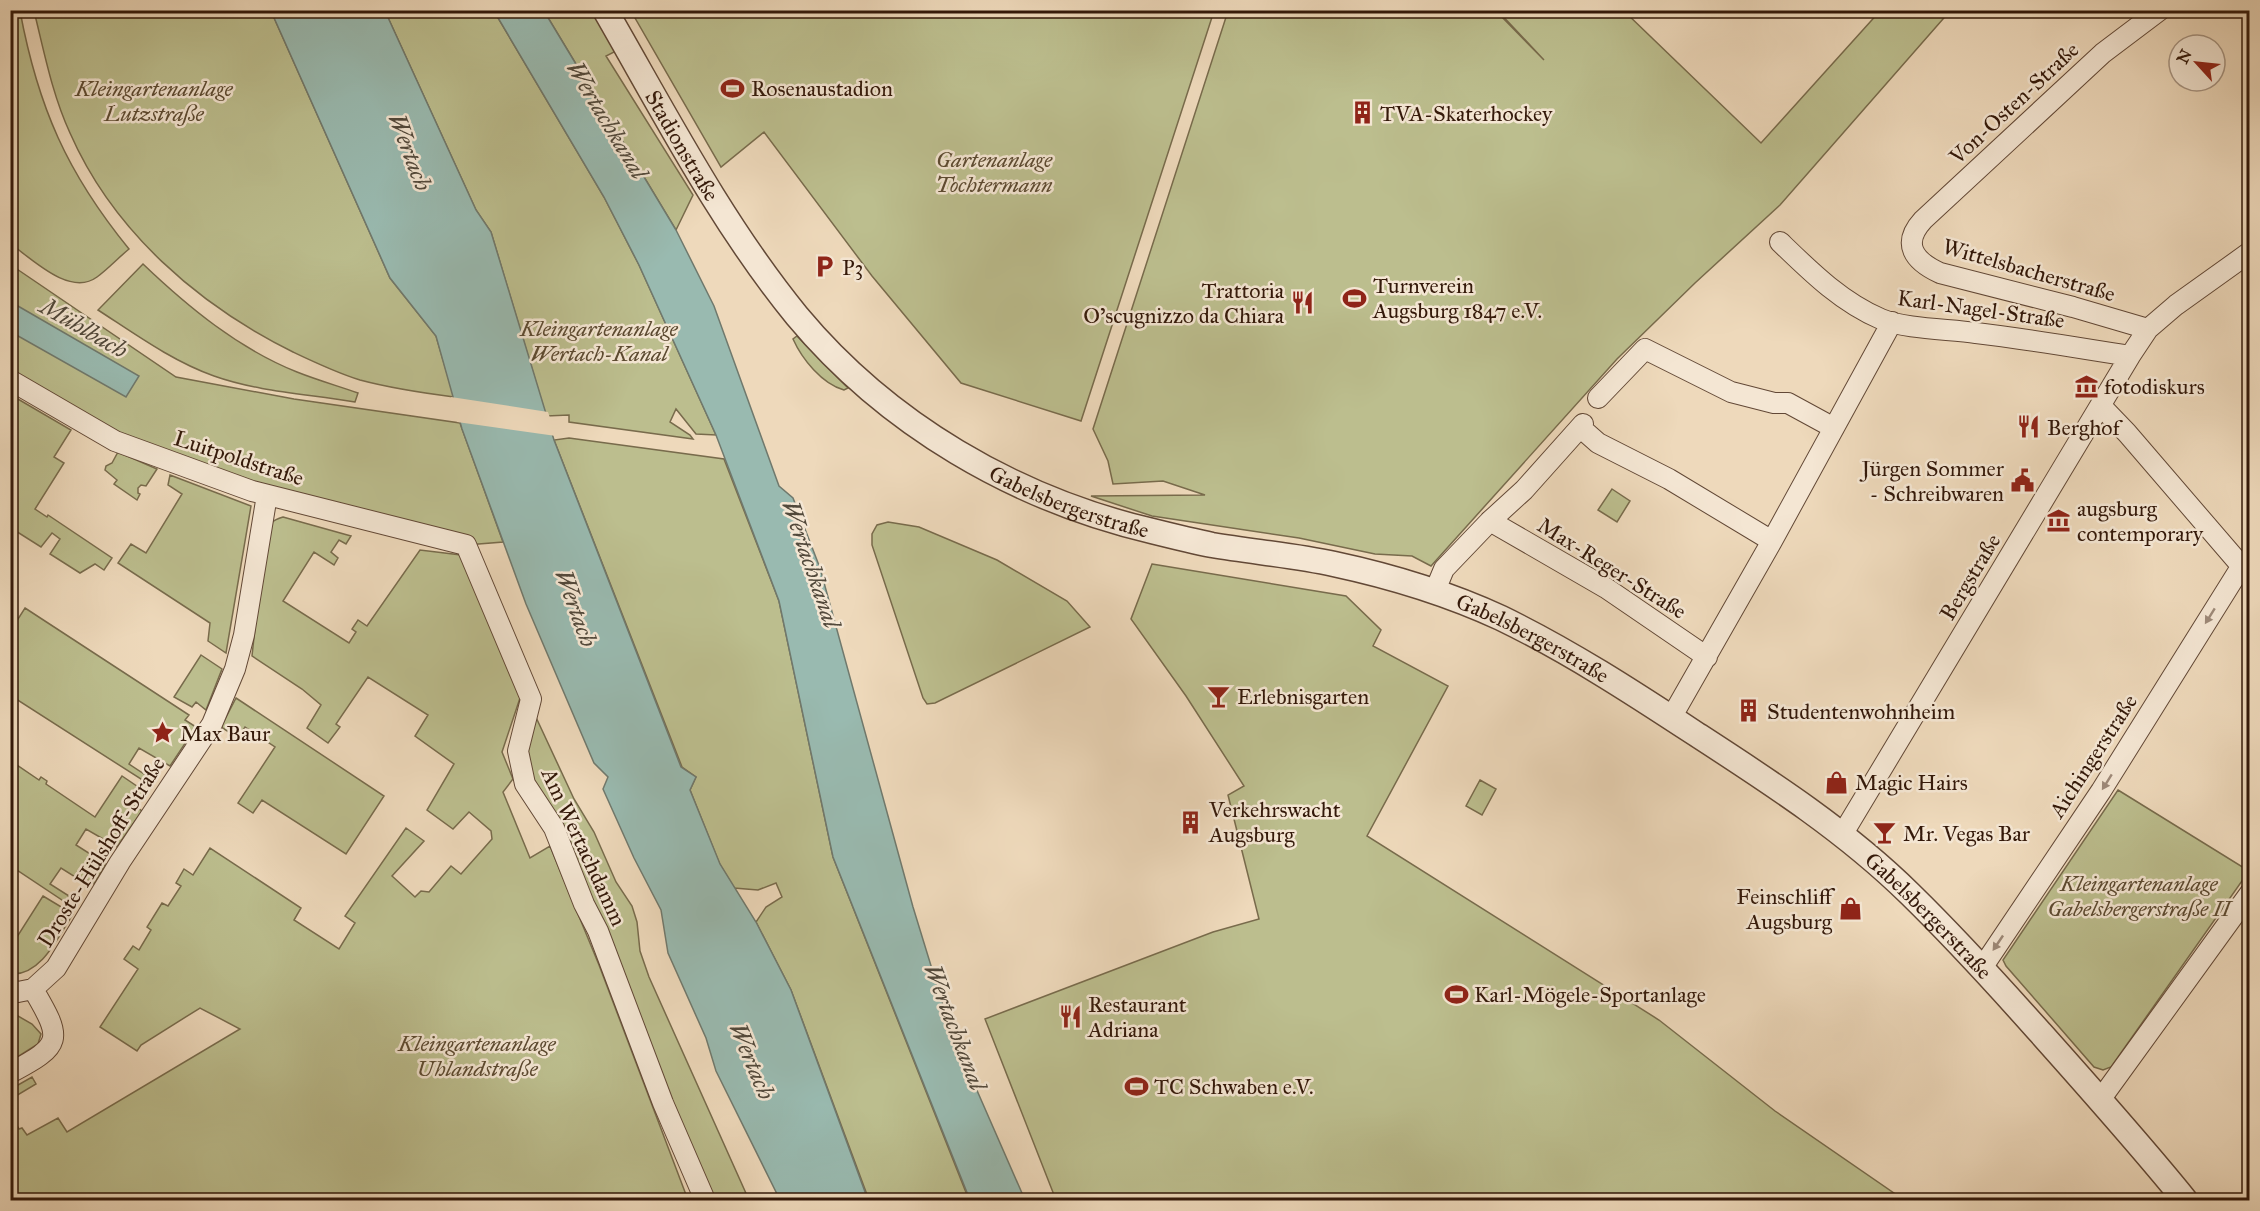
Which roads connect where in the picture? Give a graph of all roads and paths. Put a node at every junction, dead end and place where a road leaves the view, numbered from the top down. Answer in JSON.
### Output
{"nodes":[{"id":1,"x":605,"y":10,"type":"edge"},
{"id":2,"x":2160,"y":10,"type":"edge"},
{"id":3,"x":1911,"y":241,"type":"joint"},
{"id":4,"x":1780,"y":242,"type":"dead end"},
{"id":5,"x":2250,"y":252,"type":"edge"},
{"id":6,"x":766,"y":276,"type":"joint"},
{"id":7,"x":1892,"y":322,"type":"junction"},
{"id":8,"x":2148,"y":329,"type":"junction"},
{"id":9,"x":2130,"y":356,"type":"junction"},
{"id":10,"x":10,"y":380,"type":"edge"},
{"id":11,"x":1598,"y":398,"type":"dead end"},
{"id":12,"x":2101,"y":406,"type":"junction"},
{"id":13,"x":1834,"y":428,"type":"junction"},
{"id":14,"x":267,"y":495,"type":"junction"},
{"id":15,"x":1490,"y":521,"type":"junction"},
{"id":16,"x":1772,"y":541,"type":"junction"},
{"id":17,"x":466,"y":545,"type":"joint"},
{"id":18,"x":2245,"y":571,"type":"edge"},
{"id":19,"x":1434,"y":593,"type":"junction"},
{"id":20,"x":1707,"y":657,"type":"junction"},
{"id":21,"x":1671,"y":718,"type":"junction"},
{"id":22,"x":1842,"y":835,"type":"junction"},
{"id":23,"x":2250,"y":893,"type":"edge"},
{"id":24,"x":1982,"y":968,"type":"junction"},
{"id":25,"x":10,"y":989,"type":"edge"},
{"id":26,"x":33,"y":989,"type":"junction"},
{"id":27,"x":10,"y":1073,"type":"edge"},
{"id":28,"x":2100,"y":1100,"type":"junction"},
{"id":29,"x":705,"y":1200,"type":"edge"},
{"id":30,"x":2185,"y":1200,"type":"edge"}],
"edges":[{"from":1,"to":6,"type":"street","name":"Stadionstraße"},
{"from":2,"to":3,"type":"street","name":"Von-Osten-Straße"},
{"from":3,"to":8,"type":"street","name":"Wittelsbacherstraße"},
{"from":4,"to":7,"type":"street","name":"Karl-Nagel-Straße"},
{"from":5,"to":8,"type":"street","name":"Bergstraße"},
{"from":6,"to":19,"type":"street","name":"Gabelsbergerstraße"},
{"from":7,"to":9,"type":"street","name":"Karl-Nagel-Straße"},
{"from":7,"to":13,"type":"street"},
{"from":8,"to":9,"type":"street","name":"Bergstraße"},
{"from":9,"to":12,"type":"street","name":"Bergstraße"},
{"from":10,"to":14,"type":"street","name":"Luitpoldstraße"},
{"from":11,"to":13,"type":"street"},
{"from":12,"to":18,"type":"street"},
{"from":12,"to":22,"type":"street","name":"Bergstraße"},
{"from":13,"to":16,"type":"street"},
{"from":14,"to":17,"type":"street","name":"Luitpoldstraße"},
{"from":14,"to":26,"type":"street","name":"Droste-Hülshoff-Straße"},
{"from":15,"to":16,"type":"street","name":"Max-Reger-Straße"},
{"from":15,"to":19,"type":"street","name":"Max-Reger-Straße"},
{"from":15,"to":20,"type":"street","name":"Max-Reger-Straße"},
{"from":16,"to":20,"type":"street"},
{"from":17,"to":29,"type":"street","name":"Am Wertachdamm"},
{"from":18,"to":24,"type":"street","name":"Aichingerstraße","one_way":true},
{"from":19,"to":21,"type":"street","name":"Gabelsbergerstraße"},
{"from":20,"to":21,"type":"street"},
{"from":21,"to":22,"type":"street","name":"Gabelsbergerstraße"},
{"from":22,"to":24,"type":"street","name":"Gabelsbergerstraße"},
{"from":23,"to":28,"type":"street"},
{"from":24,"to":28,"type":"street","name":"Gabelsbergerstraße"},
{"from":25,"to":26,"type":"street"},
{"from":26,"to":27,"type":"street"},
{"from":28,"to":30,"type":"street","name":"Gabelsbergerstraße"}]}
